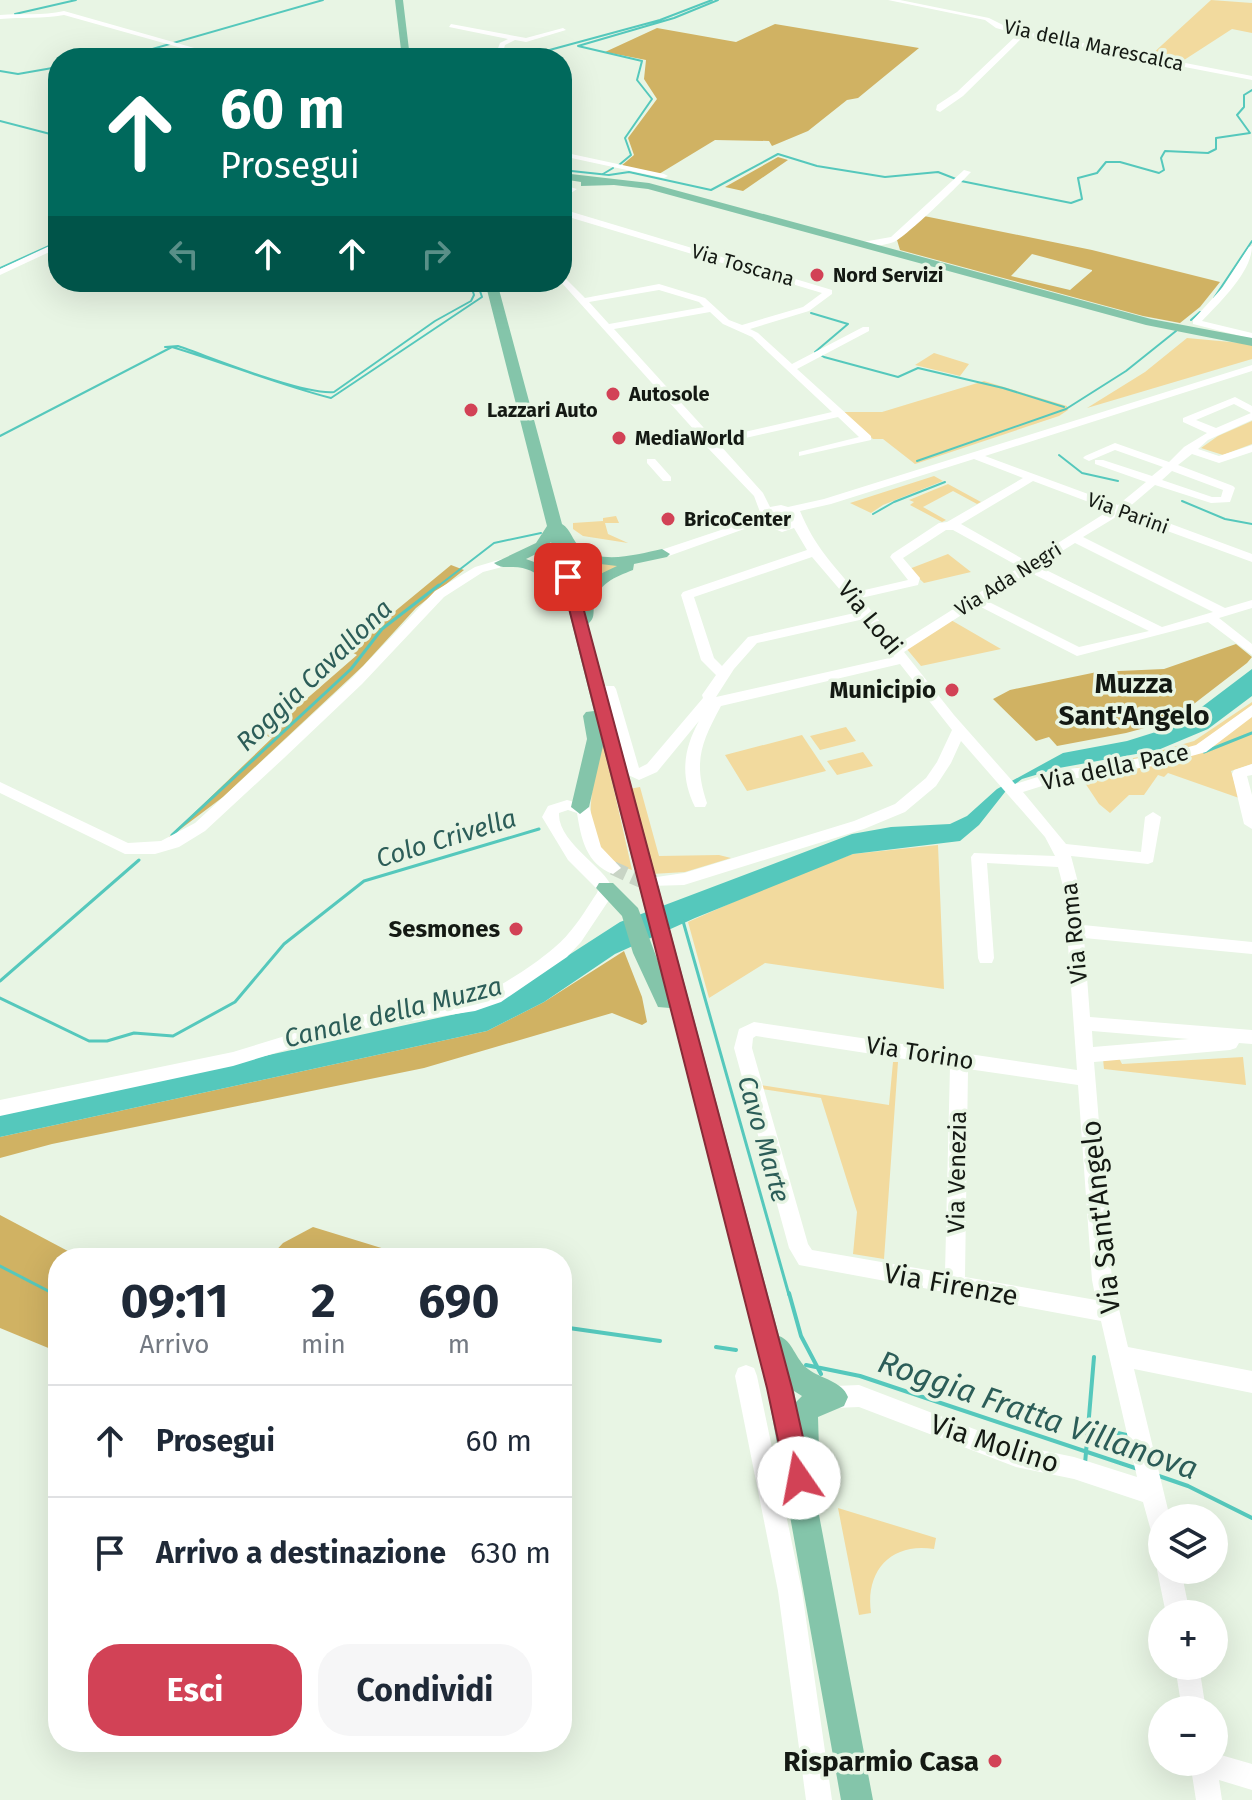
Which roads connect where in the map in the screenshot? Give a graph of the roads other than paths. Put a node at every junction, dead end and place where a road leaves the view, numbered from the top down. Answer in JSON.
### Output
{"nodes":[{"id":1,"x":399,"y":0,"type":"edge"},
{"id":2,"x":891,"y":0,"type":"edge"},
{"id":3,"x":0,"y":17,"type":"edge"},
{"id":4,"x":451,"y":26,"type":"dead end"},
{"id":5,"x":563,"y":30,"type":"dead end"},
{"id":6,"x":1023,"y":33,"type":"junction"},
{"id":7,"x":514,"y":38,"type":"junction"},
{"id":8,"x":189,"y":48,"type":"edge"},
{"id":9,"x":405,"y":48,"type":"edge"},
{"id":10,"x":501,"y":48,"type":"edge"},
{"id":11,"x":1252,"y":78,"type":"edge"},
{"id":12,"x":940,"y":110,"type":"dead end"},
{"id":13,"x":572,"y":156,"type":"edge"},
{"id":14,"x":967,"y":172,"type":"dead end"},
{"id":15,"x":664,"y":176,"type":"dead end"},
{"id":16,"x":572,"y":179,"type":"edge"},
{"id":17,"x":585,"y":182,"type":"junction"},
{"id":18,"x":572,"y":189,"type":"edge"},
{"id":19,"x":572,"y":215,"type":"edge"},
{"id":20,"x":894,"y":239,"type":"junction"},
{"id":21,"x":861,"y":243,"type":"junction"},
{"id":22,"x":1252,"y":249,"type":"edge"},
{"id":23,"x":48,"y":250,"type":"edge"},
{"id":24,"x":902,"y":254,"type":"junction"},
{"id":25,"x":0,"y":272,"type":"edge"},
{"id":26,"x":572,"y":290,"type":"edge"},
{"id":27,"x":494,"y":292,"type":"edge"},
{"id":28,"x":582,"y":301,"type":"junction"},
{"id":29,"x":711,"y":309,"type":"junction"},
{"id":30,"x":606,"y":328,"type":"junction"},
{"id":31,"x":740,"y":329,"type":"junction"},
{"id":32,"x":866,"y":329,"type":"dead end"},
{"id":33,"x":1252,"y":339,"type":"edge"},
{"id":34,"x":791,"y":367,"type":"junction"},
{"id":35,"x":1252,"y":368,"type":"edge"},
{"id":36,"x":1252,"y":410,"type":"edge"},
{"id":37,"x":840,"y":413,"type":"junction"},
{"id":38,"x":1252,"y":416,"type":"edge"},
{"id":39,"x":1215,"y":432,"type":"junction"},
{"id":40,"x":709,"y":443,"type":"junction"},
{"id":41,"x":1252,"y":448,"type":"edge"},
{"id":42,"x":1188,"y":449,"type":"junction"},
{"id":43,"x":987,"y":451,"type":"junction"},
{"id":44,"x":803,"y":454,"type":"dead end"},
{"id":45,"x":972,"y":455,"type":"junction"},
{"id":46,"x":651,"y":461,"type":"dead end"},
{"id":47,"x":1170,"y":465,"type":"junction"},
{"id":48,"x":1003,"y":467,"type":"junction"},
{"id":49,"x":1032,"y":477,"type":"junction"},
{"id":50,"x":667,"y":479,"type":"dead end"},
{"id":51,"x":1152,"y":481,"type":"junction"},
{"id":52,"x":759,"y":495,"type":"junction"},
{"id":53,"x":1120,"y":509,"type":"junction"},
{"id":54,"x":791,"y":514,"type":"junction"},
{"id":55,"x":554,"y":521,"type":"junction"},
{"id":56,"x":771,"y":521,"type":"junction"},
{"id":57,"x":954,"y":526,"type":"junction"},
{"id":58,"x":1075,"y":538,"type":"junction"},
{"id":59,"x":812,"y":548,"type":"junction"},
{"id":60,"x":662,"y":554,"type":"junction"},
{"id":61,"x":1252,"y":558,"type":"edge"},
{"id":62,"x":502,"y":563,"type":"junction"},
{"id":63,"x":1028,"y":566,"type":"junction"},
{"id":64,"x":853,"y":596,"type":"junction"},
{"id":65,"x":976,"y":600,"type":"junction"},
{"id":66,"x":1252,"y":604,"type":"edge"},
{"id":67,"x":868,"y":614,"type":"junction"},
{"id":68,"x":1217,"y":615,"type":"junction"},
{"id":69,"x":1161,"y":632,"type":"junction"},
{"id":70,"x":586,"y":641,"type":"junction"},
{"id":71,"x":1252,"y":651,"type":"edge"},
{"id":72,"x":900,"y":654,"type":"junction"},
{"id":73,"x":723,"y":674,"type":"junction"},
{"id":74,"x":602,"y":685,"type":"junction"},
{"id":75,"x":713,"y":701,"type":"junction"},
{"id":76,"x":1252,"y":710,"type":"edge"},
{"id":77,"x":959,"y":729,"type":"junction"},
{"id":78,"x":1245,"y":771,"type":"edge"},
{"id":79,"x":1008,"y":784,"type":"junction"},
{"id":80,"x":0,"y":787,"type":"edge"},
{"id":81,"x":700,"y":803,"type":"dead end"},
{"id":82,"x":580,"y":807,"type":"junction"},
{"id":83,"x":1153,"y":817,"type":"dead end"},
{"id":84,"x":1252,"y":824,"type":"edge"},
{"id":85,"x":1063,"y":856,"type":"junction"},
{"id":86,"x":613,"y":868,"type":"tunnel mouth"},
{"id":87,"x":656,"y":882,"type":"tunnel mouth"},
{"id":88,"x":606,"y":888,"type":"junction"},
{"id":89,"x":1076,"y":931,"type":"junction"},
{"id":90,"x":1252,"y":948,"type":"edge"},
{"id":91,"x":653,"y":951,"type":"junction"},
{"id":92,"x":986,"y":958,"type":"dead end"},
{"id":93,"x":1082,"y":1023,"type":"junction"},
{"id":94,"x":1252,"y":1039,"type":"edge"},
{"id":95,"x":1084,"y":1055,"type":"junction"},
{"id":96,"x":959,"y":1059,"type":"junction"},
{"id":97,"x":1086,"y":1079,"type":"junction"},
{"id":98,"x":0,"y":1108,"type":"edge"},
{"id":99,"x":799,"y":1248,"type":"joint"},
{"id":100,"x":750,"y":1277,"type":"junction"},
{"id":101,"x":955,"y":1285,"type":"junction"},
{"id":102,"x":1109,"y":1312,"type":"junction"},
{"id":103,"x":1120,"y":1356,"type":"junction"},
{"id":104,"x":746,"y":1376,"type":"dead end"},
{"id":105,"x":1252,"y":1382,"type":"edge"},
{"id":106,"x":835,"y":1397,"type":"junction"},
{"id":107,"x":799,"y":1478,"type":"junction"},
{"id":108,"x":1153,"y":1486,"type":"junction"},
{"id":109,"x":1156,"y":1504,"type":"edge"},
{"id":110,"x":1228,"y":1770,"type":"edge"},
{"id":111,"x":1205,"y":1776,"type":"edge"},
{"id":112,"x":1252,"y":1777,"type":"edge"},
{"id":113,"x":819,"y":1800,"type":"edge"},
{"id":114,"x":857,"y":1800,"type":"edge"},
{"id":115,"x":1209,"y":1800,"type":"edge"}],
"edges":[{"from":1,"to":9,"type":"main road"},
{"from":2,"to":6,"type":"street","name":"Via della Marescalca"},
{"from":3,"to":8,"type":"street"},
{"from":4,"to":7,"type":"street"},
{"from":5,"to":7,"type":"street"},
{"from":6,"to":11,"type":"street","name":"Via della Marescalca"},
{"from":6,"to":12,"type":"street"},
{"from":7,"to":10,"type":"street"},
{"from":13,"to":15,"type":"street"},
{"from":14,"to":20,"type":"street"},
{"from":16,"to":17,"type":"main road"},
{"from":17,"to":18,"type":"main road"},
{"from":17,"to":21,"type":"main road"},
{"from":19,"to":31,"type":"street","name":"Via Toscana"},
{"from":20,"to":21,"type":"street"},
{"from":20,"to":24,"type":"street"},
{"from":21,"to":24,"type":"main road"},
{"from":22,"to":33,"type":"street"},
{"from":23,"to":25,"type":"street"},
{"from":24,"to":33,"type":"main road"},
{"from":26,"to":28,"type":"street"},
{"from":27,"to":55,"type":"main road"},
{"from":28,"to":29,"type":"street"},
{"from":28,"to":30,"type":"street"},
{"from":29,"to":30,"type":"street"},
{"from":29,"to":31,"type":"street"},
{"from":30,"to":40,"type":"street"},
{"from":31,"to":34,"type":"street"},
{"from":32,"to":34,"type":"street"},
{"from":34,"to":37,"type":"street"},
{"from":35,"to":43,"type":"street"},
{"from":36,"to":39,"type":"street"},
{"from":37,"to":40,"type":"street"},
{"from":37,"to":44,"type":"street"},
{"from":38,"to":39,"type":"street","name":"Via Ada Negri"},
{"from":39,"to":42,"type":"street","name":"Via Ada Negri"},
{"from":40,"to":52,"type":"street"},
{"from":41,"to":42,"type":"street"},
{"from":42,"to":47,"type":"street","name":"Via Ada Negri"},
{"from":43,"to":45,"type":"street"},
{"from":43,"to":48,"type":"street","name":"Via Parini"},
{"from":45,"to":48,"type":"street","name":"Via Parini"},
{"from":45,"to":54,"type":"street"},
{"from":46,"to":50,"type":"street"},
{"from":47,"to":51,"type":"street","name":"Via Ada Negri"},
{"from":47,"to":51,"type":"street"},
{"from":47,"to":51,"type":"street"},
{"from":48,"to":49,"type":"street","name":"Via Parini"},
{"from":49,"to":53,"type":"street","name":"Via Parini"},
{"from":49,"to":57,"type":"street"},
{"from":51,"to":53,"type":"street","name":"Via Ada Negri"},
{"from":52,"to":54,"type":"street"},
{"from":52,"to":56,"type":"street"},
{"from":53,"to":58,"type":"street","name":"Via Ada Negri"},
{"from":53,"to":61,"type":"street","name":"Via Parini"},
{"from":54,"to":56,"type":"street"},
{"from":54,"to":56,"type":"street"},
{"from":54,"to":59,"type":"street","name":"Via Lodi"},
{"from":55,"to":60,"type":"main road"},
{"from":55,"to":62,"type":"main road"},
{"from":55,"to":70,"type":"main road"},
{"from":56,"to":59,"type":"street","name":"Via Lodi"},
{"from":56,"to":60,"type":"street"},
{"from":57,"to":63,"type":"street"},
{"from":57,"to":64,"type":"street"},
{"from":58,"to":63,"type":"street","name":"Via Ada Negri"},
{"from":58,"to":68,"type":"street"},
{"from":59,"to":64,"type":"street","name":"Via Lodi"},
{"from":59,"to":73,"type":"street"},
{"from":60,"to":70,"type":"main road"},
{"from":62,"to":70,"type":"main road"},
{"from":62,"to":80,"type":"street"},
{"from":63,"to":65,"type":"street","name":"Via Ada Negri"},
{"from":63,"to":69,"type":"street"},
{"from":64,"to":67,"type":"street","name":"Via Lodi"},
{"from":65,"to":69,"type":"street"},
{"from":65,"to":72,"type":"street","name":"Via Ada Negri"},
{"from":66,"to":68,"type":"street"},
{"from":67,"to":72,"type":"street","name":"Via Lodi"},
{"from":67,"to":73,"type":"street"},
{"from":68,"to":69,"type":"street"},
{"from":68,"to":71,"type":"street"},
{"from":70,"to":74,"type":"main road"},
{"from":72,"to":75,"type":"street","name":"Via Ada Negri"},
{"from":72,"to":77,"type":"street","name":"Via Lodi"},
{"from":73,"to":75,"type":"street"},
{"from":74,"to":75,"type":"street"},
{"from":74,"to":82,"type":"main road"},
{"from":74,"to":91,"type":"main road"},
{"from":75,"to":81,"type":"street"},
{"from":76,"to":79,"type":"street","name":"Via della Pace"},
{"from":77,"to":79,"type":"street","name":"Via Roma"},
{"from":77,"to":87,"type":"street"},
{"from":78,"to":84,"type":"street"},
{"from":79,"to":85,"type":"street","name":"Via Roma"},
{"from":82,"to":86,"type":"street"},
{"from":82,"to":88,"type":"street"},
{"from":83,"to":85,"type":"street"},
{"from":85,"to":89,"type":"street","name":"Via Roma"},
{"from":85,"to":92,"type":"street"},
{"from":88,"to":91,"type":"main road"},
{"from":88,"to":98,"type":"street"},
{"from":89,"to":90,"type":"street"},
{"from":89,"to":93,"type":"street","name":"Via Roma"},
{"from":91,"to":100,"type":"main road"},
{"from":93,"to":94,"type":"street"},
{"from":93,"to":95,"type":"street","name":"Via Roma"},
{"from":94,"to":95,"type":"street"},
{"from":95,"to":97,"type":"street","name":"Via Roma"},
{"from":96,"to":97,"type":"street","name":"Via Torino"},
{"from":96,"to":99,"type":"street","name":"Via Torino"},
{"from":96,"to":101,"type":"street","name":"Via Venezia"},
{"from":97,"to":102,"type":"street","name":"Via Sant'Angelo"},
{"from":99,"to":101,"type":"street","name":"Via Firenze"},
{"from":100,"to":106,"type":"main road"},
{"from":100,"to":107,"type":"main road"},
{"from":101,"to":102,"type":"street","name":"Via Firenze"},
{"from":102,"to":103,"type":"street","name":"Via Sant'Angelo"},
{"from":103,"to":105,"type":"street"},
{"from":103,"to":108,"type":"street","name":"Via Sant'Angelo"},
{"from":104,"to":113,"type":"street"},
{"from":106,"to":107,"type":"main road"},
{"from":106,"to":108,"type":"street","name":"Via Molino"},
{"from":107,"to":114,"type":"main road"},
{"from":108,"to":109,"type":"street","name":"Via Sant'Angelo"},
{"from":110,"to":112,"type":"street"},
{"from":111,"to":115,"type":"street"}]}
